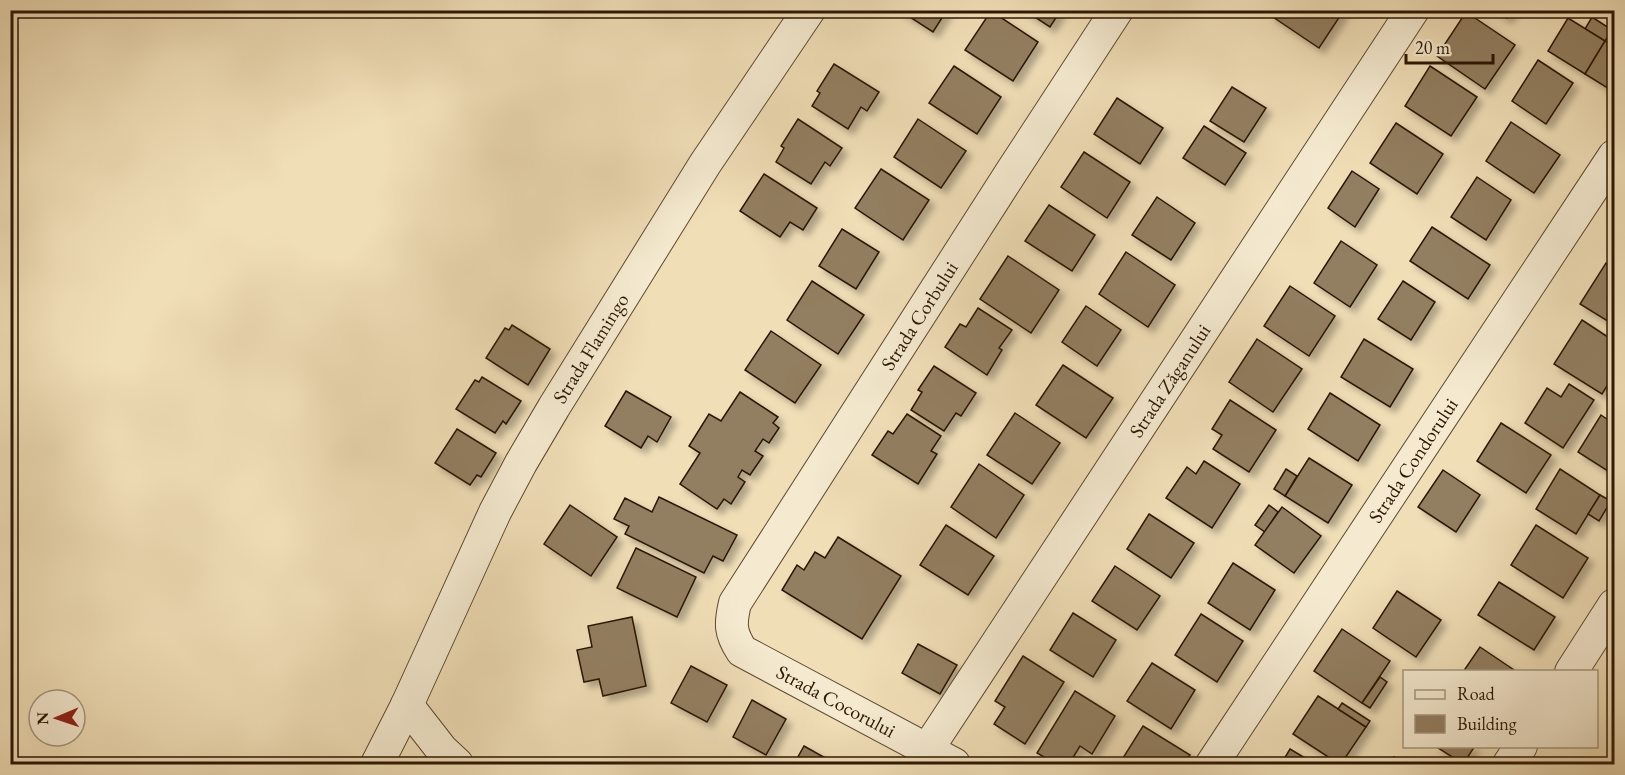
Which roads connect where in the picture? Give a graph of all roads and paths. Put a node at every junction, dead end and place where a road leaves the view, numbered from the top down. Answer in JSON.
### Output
{"nodes":[{"id":1,"x":809,"y":10,"type":"edge"},
{"id":2,"x":1118,"y":10,"type":"edge"},
{"id":3,"x":1413,"y":10,"type":"edge"},
{"id":4,"x":1614,"y":156,"type":"edge"},
{"id":5,"x":1614,"y":605,"type":"edge"},
{"id":6,"x":731,"y":627,"type":"joint"},
{"id":7,"x":1572,"y":670,"type":"edge"},
{"id":8,"x":407,"y":705,"type":"junction"},
{"id":9,"x":1520,"y":748,"type":"edge"},
{"id":10,"x":940,"y":757,"type":"edge"},
{"id":11,"x":377,"y":765,"type":"edge"},
{"id":12,"x":457,"y":765,"type":"edge"},
{"id":13,"x":1212,"y":765,"type":"edge"},
{"id":14,"x":1509,"y":765,"type":"edge"}],
"edges":[{"from":1,"to":8,"type":"street","name":"Strada Flamingo"},
{"from":2,"to":6,"type":"street","name":"Strada Corbului"},
{"from":3,"to":10,"type":"street","name":"Strada Zăganului"},
{"from":4,"to":13,"type":"street","name":"Strada Condorului"},
{"from":5,"to":7,"type":"street"},
{"from":6,"to":10,"type":"street","name":"Strada Cocorului"},
{"from":8,"to":11,"type":"street","name":"Strada Flamingo"},
{"from":8,"to":12,"type":"street"},
{"from":9,"to":14,"type":"street"}]}
